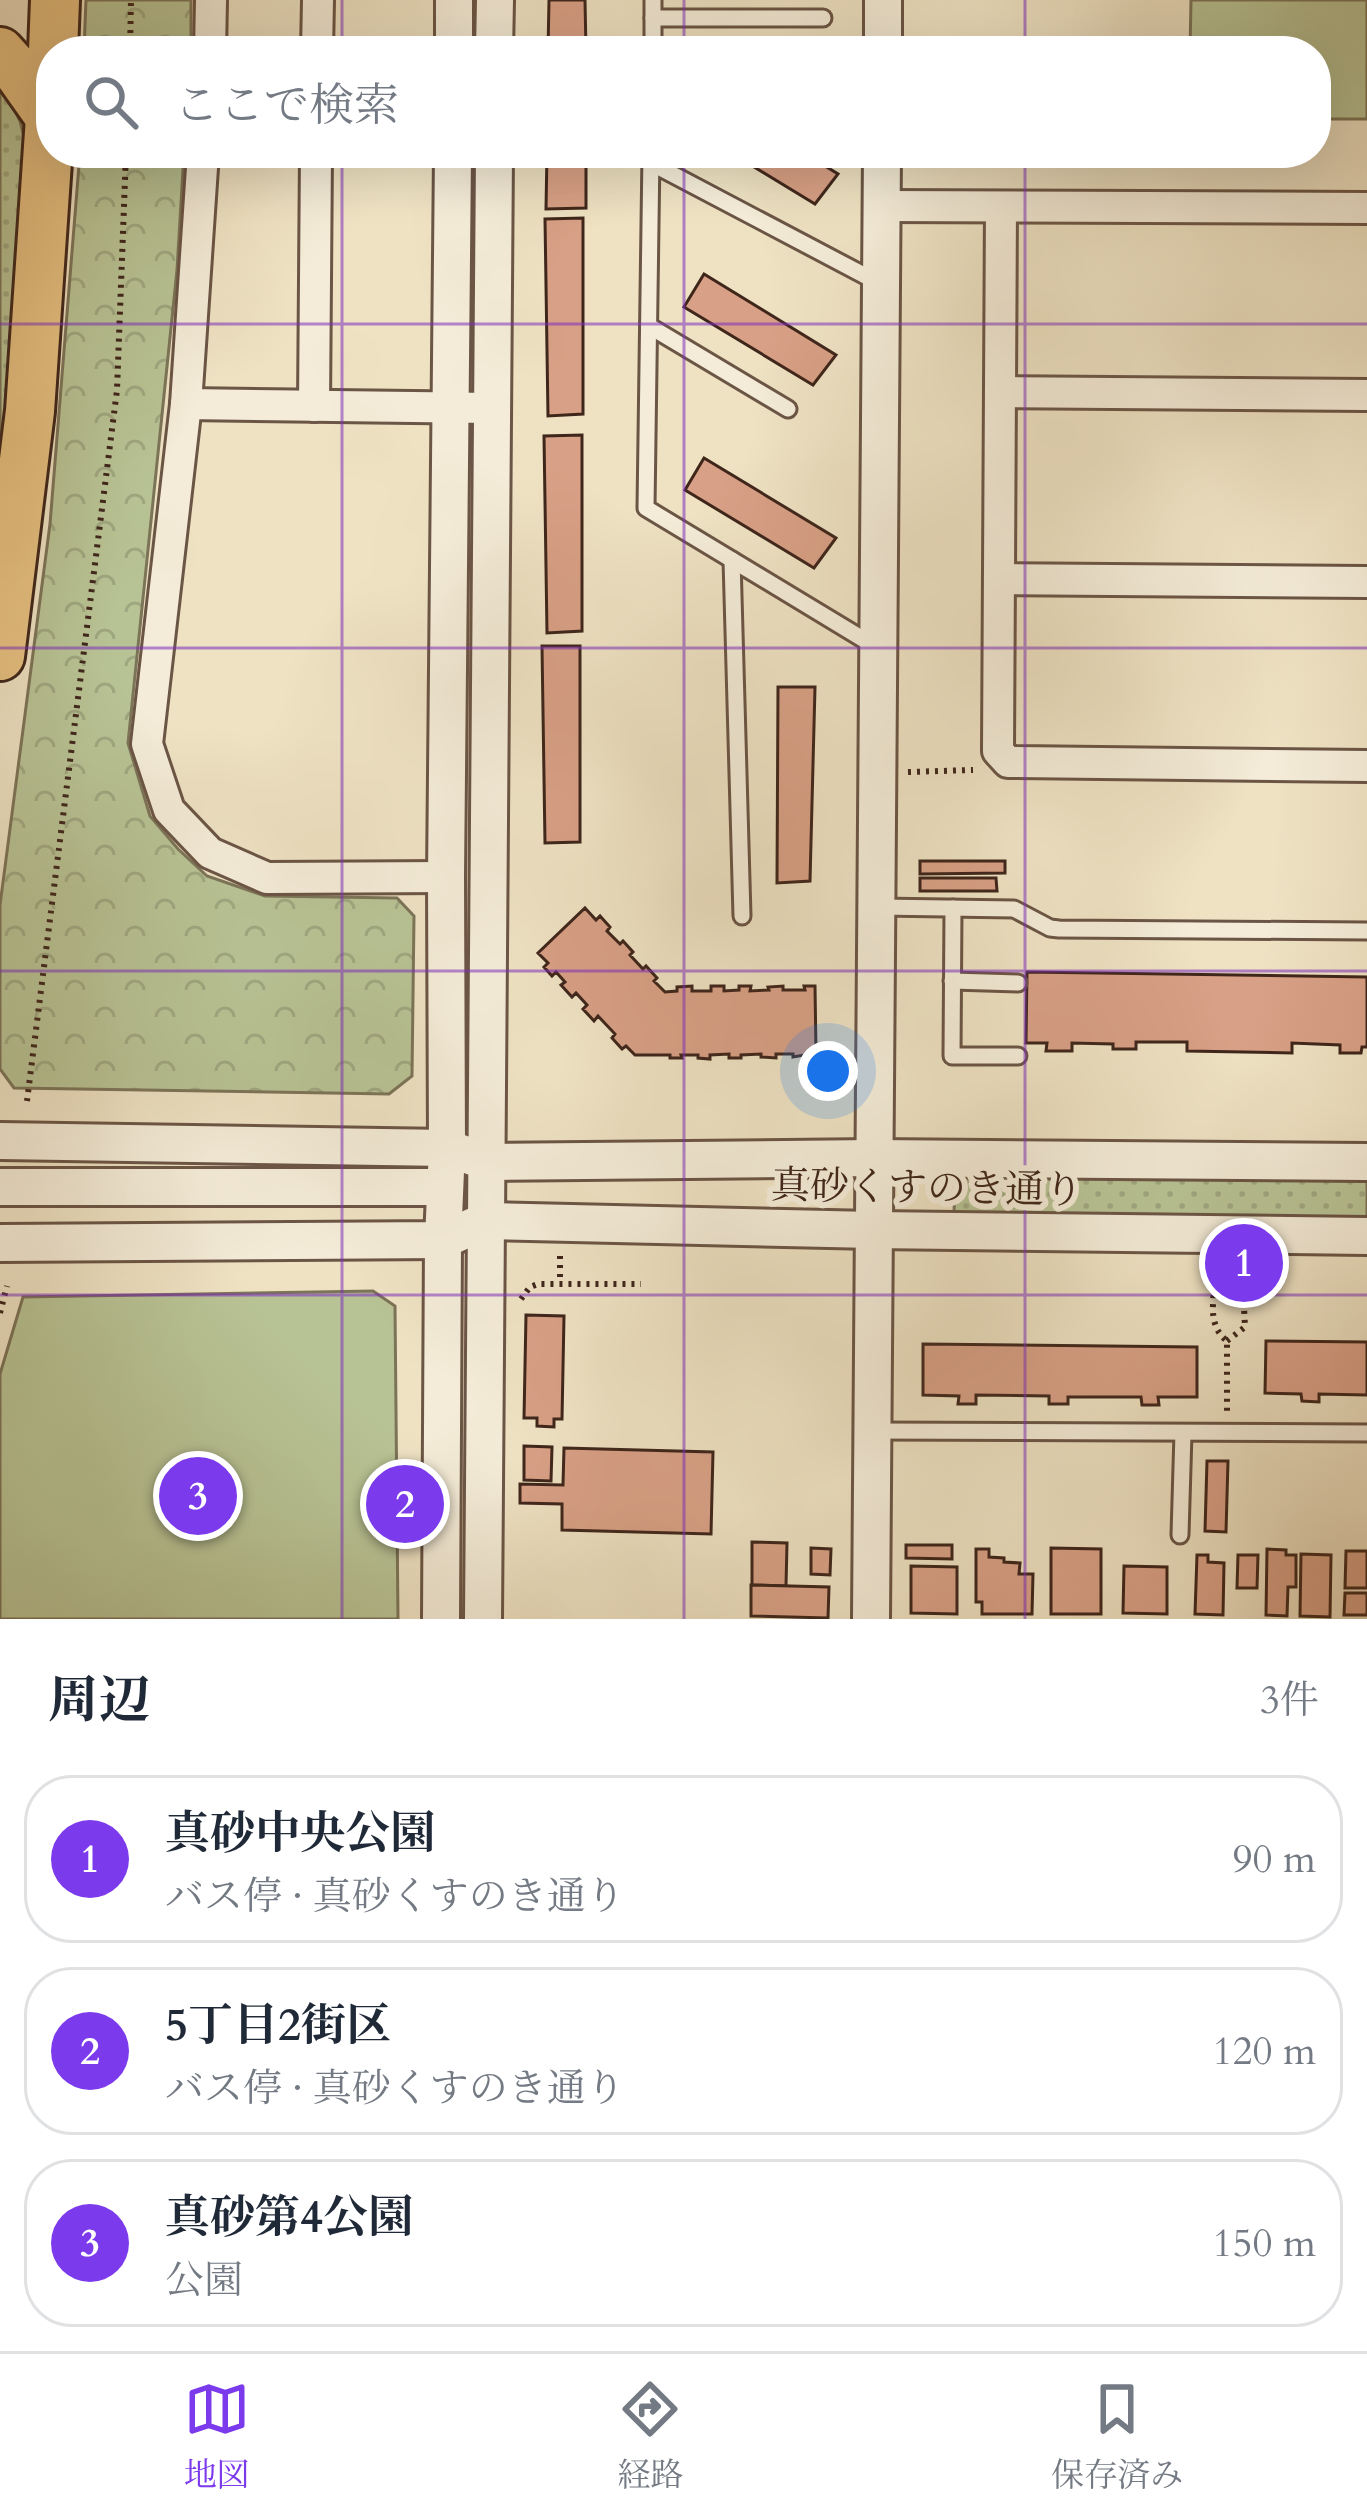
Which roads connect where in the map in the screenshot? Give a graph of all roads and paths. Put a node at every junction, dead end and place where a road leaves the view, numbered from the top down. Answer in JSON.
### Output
{"nodes":[{"id":1,"x":55,"y":0,"type":"edge"},
{"id":2,"x":131,"y":0,"type":"edge"},
{"id":3,"x":211,"y":0,"type":"edge"},
{"id":4,"x":318,"y":0,"type":"edge"},
{"id":5,"x":454,"y":0,"type":"edge"},
{"id":6,"x":495,"y":0,"type":"edge"},
{"id":7,"x":653,"y":0,"type":"edge"},
{"id":8,"x":883,"y":0,"type":"edge"},
{"id":9,"x":653,"y":18,"type":"junction"},
{"id":10,"x":824,"y":18,"type":"dead end"},
{"id":11,"x":54,"y":36,"type":"edge"},
{"id":12,"x":130,"y":36,"type":"edge"},
{"id":13,"x":210,"y":36,"type":"edge"},
{"id":14,"x":317,"y":36,"type":"edge"},
{"id":15,"x":454,"y":36,"type":"edge"},
{"id":16,"x":494,"y":36,"type":"edge"},
{"id":17,"x":652,"y":36,"type":"edge"},
{"id":18,"x":883,"y":36,"type":"edge"},
{"id":19,"x":0,"y":52,"type":"edge"},
{"id":20,"x":36,"y":97,"type":"edge"},
{"id":21,"x":47,"y":168,"type":"edge"},
{"id":22,"x":125,"y":168,"type":"edge"},
{"id":23,"x":202,"y":168,"type":"edge"},
{"id":24,"x":316,"y":168,"type":"edge"},
{"id":25,"x":453,"y":168,"type":"edge"},
{"id":26,"x":494,"y":168,"type":"edge"},
{"id":27,"x":651,"y":168,"type":"edge"},
{"id":28,"x":669,"y":168,"type":"edge"},
{"id":29,"x":882,"y":168,"type":"edge"},
{"id":30,"x":882,"y":206,"type":"junction"},
{"id":31,"x":1001,"y":207,"type":"junction"},
{"id":32,"x":1367,"y":208,"type":"edge"},
{"id":33,"x":881,"y":284,"type":"junction"},
{"id":34,"x":649,"y":326,"type":"junction"},
{"id":35,"x":1000,"y":392,"type":"junction"},
{"id":36,"x":1367,"y":395,"type":"edge"},
{"id":37,"x":186,"y":404,"type":"junction"},
{"id":38,"x":314,"y":406,"type":"junction"},
{"id":39,"x":451,"y":407,"type":"junction"},
{"id":40,"x":492,"y":408,"type":"junction"},
{"id":41,"x":788,"y":409,"type":"dead end"},
{"id":42,"x":732,"y":560,"type":"junction"},
{"id":43,"x":1000,"y":579,"type":"junction"},
{"id":44,"x":1367,"y":582,"type":"edge"},
{"id":45,"x":878,"y":648,"type":"junction"},
{"id":46,"x":0,"y":656,"type":"edge"},
{"id":47,"x":1003,"y":757,"type":"junction"},
{"id":48,"x":1367,"y":766,"type":"edge"},
{"id":49,"x":901,"y":772,"type":"dead end"},
{"id":50,"x":446,"y":877,"type":"junction"},
{"id":51,"x":876,"y":908,"type":"junction"},
{"id":52,"x":953,"y":908,"type":"junction"},
{"id":53,"x":742,"y":916,"type":"dead end"},
{"id":54,"x":1367,"y":931,"type":"edge"},
{"id":55,"x":952,"y":982,"type":"junction"},
{"id":56,"x":1018,"y":983,"type":"dead end"},
{"id":57,"x":1018,"y":1056,"type":"dead end"},
{"id":58,"x":27,"y":1101,"type":"dead end"},
{"id":59,"x":0,"y":1141,"type":"edge"},
{"id":60,"x":447,"y":1148,"type":"junction"},
{"id":61,"x":874,"y":1158,"type":"junction"},
{"id":62,"x":487,"y":1162,"type":"junction"},
{"id":63,"x":1367,"y":1162,"type":"edge"},
{"id":64,"x":0,"y":1187,"type":"edge"},
{"id":65,"x":444,"y":1187,"type":"junction"},
{"id":66,"x":485,"y":1221,"type":"junction"},
{"id":67,"x":873,"y":1231,"type":"junction"},
{"id":68,"x":1367,"y":1236,"type":"edge"},
{"id":69,"x":443,"y":1240,"type":"junction"},
{"id":70,"x":0,"y":1243,"type":"edge"},
{"id":71,"x":560,"y":1253,"type":"dead end"},
{"id":72,"x":517,"y":1277,"type":"dead end"},
{"id":73,"x":560,"y":1282,"type":"junction"},
{"id":74,"x":641,"y":1284,"type":"dead end"},
{"id":75,"x":8,"y":1286,"type":"dead end"},
{"id":76,"x":1214,"y":1286,"type":"dead end"},
{"id":77,"x":1244,"y":1286,"type":"dead end"},
{"id":78,"x":530,"y":1287,"type":"junction"},
{"id":79,"x":518,"y":1302,"type":"dead end"},
{"id":80,"x":0,"y":1313,"type":"edge"},
{"id":81,"x":1227,"y":1342,"type":"junction"},
{"id":82,"x":872,"y":1431,"type":"junction"},
{"id":83,"x":1227,"y":1432,"type":"junction"},
{"id":84,"x":1183,"y":1433,"type":"junction"},
{"id":85,"x":1367,"y":1433,"type":"edge"},
{"id":86,"x":1180,"y":1535,"type":"dead end"},
{"id":87,"x":441,"y":1619,"type":"edge"},
{"id":88,"x":483,"y":1619,"type":"edge"},
{"id":89,"x":872,"y":1619,"type":"edge"}],
"edges":[{"from":1,"to":11,"type":"highway"},
{"from":2,"to":12,"type":"path"},
{"from":3,"to":13,"type":"street"},
{"from":4,"to":14,"type":"street"},
{"from":5,"to":15,"type":"street"},
{"from":6,"to":16,"type":"street"},
{"from":7,"to":9,"type":"lane"},
{"from":8,"to":18,"type":"street"},
{"from":9,"to":10,"type":"lane"},
{"from":9,"to":17,"type":"lane"},
{"from":19,"to":20,"type":"highway"},
{"from":21,"to":46,"type":"highway"},
{"from":22,"to":58,"type":"path"},
{"from":23,"to":37,"type":"street"},
{"from":24,"to":38,"type":"street"},
{"from":25,"to":39,"type":"street"},
{"from":26,"to":40,"type":"street"},
{"from":27,"to":34,"type":"lane"},
{"from":28,"to":33,"type":"lane"},
{"from":29,"to":30,"type":"street"},
{"from":30,"to":31,"type":"street"},
{"from":30,"to":33,"type":"street"},
{"from":31,"to":32,"type":"street"},
{"from":31,"to":35,"type":"street"},
{"from":33,"to":45,"type":"street"},
{"from":34,"to":41,"type":"lane"},
{"from":34,"to":42,"type":"lane"},
{"from":35,"to":36,"type":"street"},
{"from":35,"to":43,"type":"street"},
{"from":37,"to":38,"type":"street"},
{"from":37,"to":50,"type":"street"},
{"from":38,"to":39,"type":"street"},
{"from":39,"to":40,"type":"street"},
{"from":39,"to":50,"type":"street"},
{"from":40,"to":62,"type":"street"},
{"from":42,"to":45,"type":"lane"},
{"from":42,"to":53,"type":"lane"},
{"from":43,"to":44,"type":"street"},
{"from":43,"to":47,"type":"street"},
{"from":45,"to":51,"type":"street"},
{"from":47,"to":48,"type":"street"},
{"from":47,"to":49,"type":"path"},
{"from":50,"to":60,"type":"street"},
{"from":51,"to":52,"type":"lane"},
{"from":51,"to":61,"type":"street"},
{"from":52,"to":54,"type":"lane"},
{"from":52,"to":55,"type":"lane"},
{"from":55,"to":56,"type":"lane"},
{"from":55,"to":57,"type":"lane"},
{"from":59,"to":60,"type":"street"},
{"from":60,"to":62,"type":"street"},
{"from":60,"to":65,"type":"street"},
{"from":61,"to":62,"type":"street","name":"真砂くすのき通り"},
{"from":61,"to":63,"type":"street","name":"真砂くすのき通り"},
{"from":61,"to":67,"type":"street"},
{"from":62,"to":65,"type":"street"},
{"from":62,"to":66,"type":"street"},
{"from":64,"to":65,"type":"street"},
{"from":65,"to":66,"type":"street"},
{"from":65,"to":69,"type":"street"},
{"from":66,"to":67,"type":"street","name":"真砂くすのき通り"},
{"from":66,"to":69,"type":"street"},
{"from":66,"to":88,"type":"street"},
{"from":67,"to":68,"type":"street","name":"真砂くすのき通り"},
{"from":67,"to":82,"type":"street"},
{"from":69,"to":70,"type":"street"},
{"from":69,"to":87,"type":"street"},
{"from":71,"to":73,"type":"path"},
{"from":72,"to":78,"type":"path"},
{"from":73,"to":74,"type":"path"},
{"from":73,"to":78,"type":"path"},
{"from":75,"to":80,"type":"path"},
{"from":76,"to":81,"type":"path"},
{"from":77,"to":81,"type":"path"},
{"from":78,"to":79,"type":"path"},
{"from":81,"to":83,"type":"path"},
{"from":82,"to":84,"type":"lane"},
{"from":82,"to":89,"type":"street"},
{"from":83,"to":84,"type":"lane"},
{"from":83,"to":85,"type":"lane"},
{"from":84,"to":86,"type":"lane"}]}
